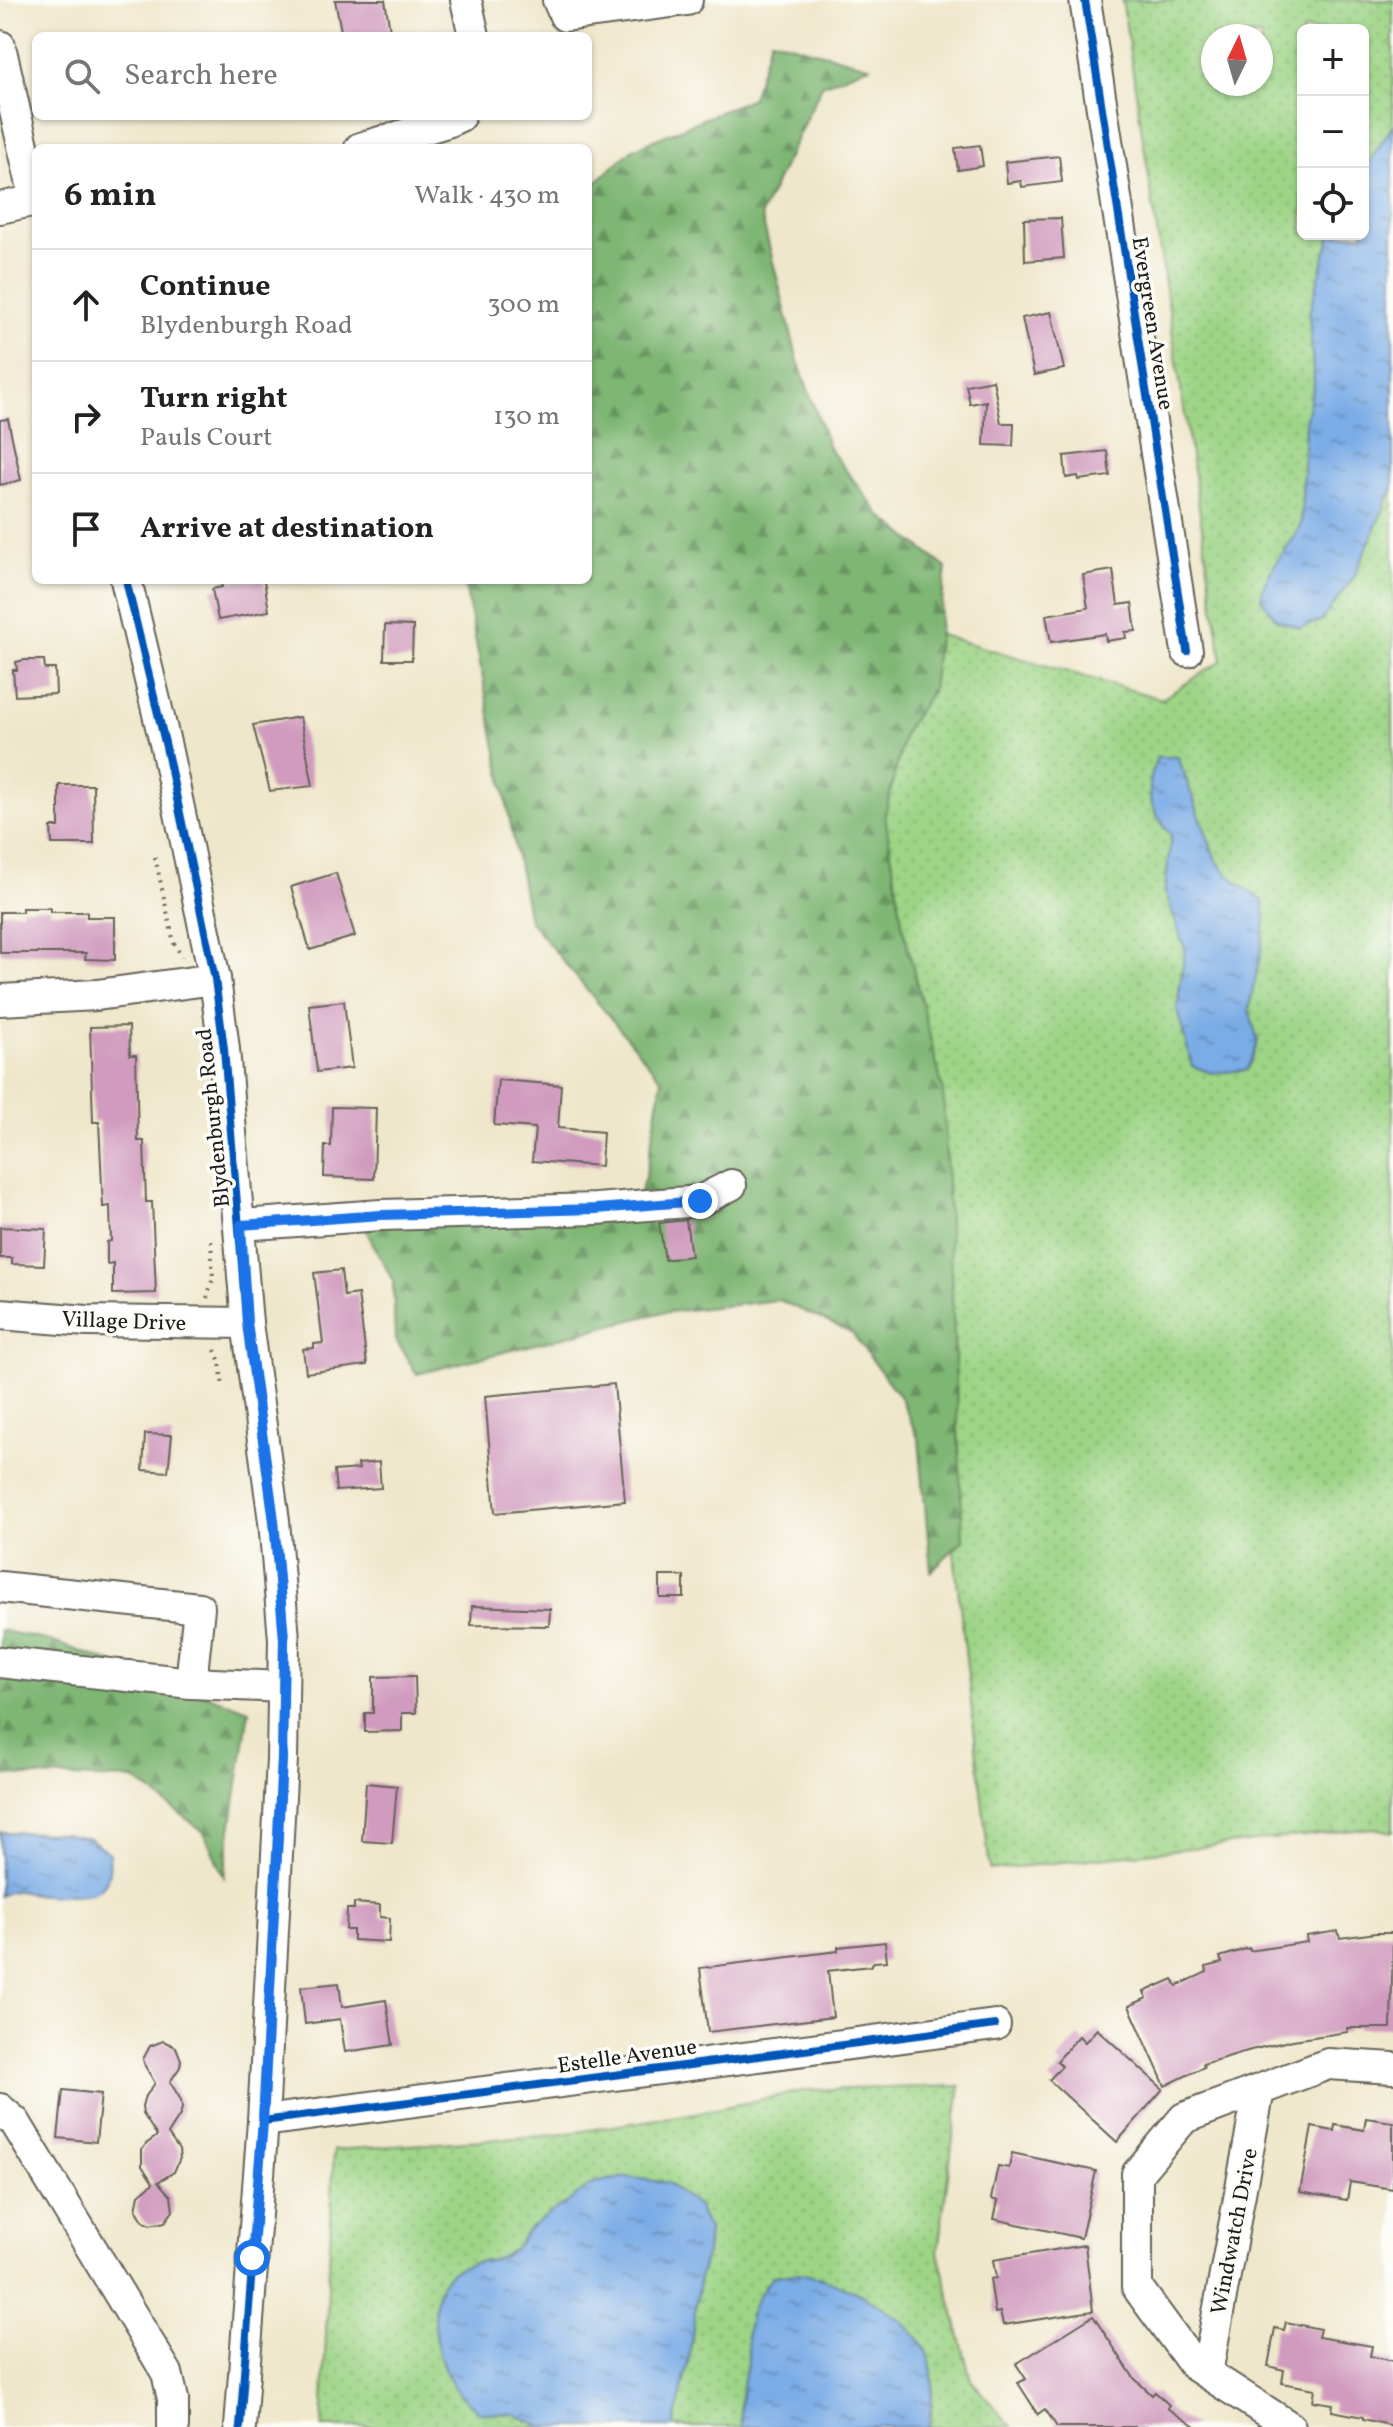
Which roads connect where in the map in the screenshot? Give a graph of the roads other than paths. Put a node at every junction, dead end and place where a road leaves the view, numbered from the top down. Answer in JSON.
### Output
{"nodes":[{"id":1,"x":466,"y":0,"type":"edge"},
{"id":2,"x":558,"y":0,"type":"edge"},
{"id":3,"x":687,"y":0,"type":"edge"},
{"id":4,"x":1085,"y":0,"type":"edge"},
{"id":5,"x":473,"y":32,"type":"edge"},
{"id":6,"x":0,"y":46,"type":"edge"},
{"id":7,"x":451,"y":120,"type":"edge"},
{"id":8,"x":373,"y":144,"type":"edge"},
{"id":9,"x":32,"y":184,"type":"edge"},
{"id":10,"x":32,"y":198,"type":"edge"},
{"id":11,"x":0,"y":208,"type":"edge"},
{"id":12,"x":127,"y":584,"type":"edge"},
{"id":13,"x":1187,"y":651,"type":"dead end"},
{"id":14,"x":201,"y":981,"type":"junction"},
{"id":15,"x":0,"y":1000,"type":"edge"},
{"id":16,"x":731,"y":1185,"type":"dead end"},
{"id":17,"x":241,"y":1225,"type":"junction"},
{"id":18,"x":0,"y":1314,"type":"edge"},
{"id":19,"x":247,"y":1323,"type":"junction"},
{"id":20,"x":0,"y":1587,"type":"edge"},
{"id":21,"x":0,"y":1662,"type":"edge"},
{"id":22,"x":191,"y":1683,"type":"junction"},
{"id":23,"x":283,"y":1687,"type":"junction"},
{"id":24,"x":995,"y":2025,"type":"dead end"},
{"id":25,"x":1393,"y":2068,"type":"edge"},
{"id":26,"x":1259,"y":2090,"type":"junction"},
{"id":27,"x":0,"y":2109,"type":"edge"},
{"id":28,"x":263,"y":2121,"type":"junction"},
{"id":29,"x":1207,"y":2373,"type":"junction"},
{"id":30,"x":173,"y":2427,"type":"edge"},
{"id":31,"x":240,"y":2427,"type":"edge"},
{"id":32,"x":1290,"y":2427,"type":"edge"}],
"edges":[{"from":1,"to":5,"type":"street"},
{"from":2,"to":3,"type":"street"},
{"from":4,"to":13,"type":"street","name":"Evergreen Avenue"},
{"from":6,"to":9,"type":"street"},
{"from":7,"to":8,"type":"street"},
{"from":10,"to":11,"type":"street"},
{"from":12,"to":14,"type":"street","name":"Blydenburgh Road"},
{"from":14,"to":15,"type":"street"},
{"from":14,"to":17,"type":"street","name":"Blydenburgh Road"},
{"from":16,"to":17,"type":"street"},
{"from":17,"to":19,"type":"street","name":"Blydenburgh Road"},
{"from":18,"to":19,"type":"street","name":"Village Drive"},
{"from":19,"to":23,"type":"street","name":"Blydenburgh Road"},
{"from":20,"to":22,"type":"street"},
{"from":21,"to":22,"type":"street"},
{"from":22,"to":23,"type":"street"},
{"from":23,"to":28,"type":"street","name":"Blydenburgh Road"},
{"from":24,"to":28,"type":"street","name":"Estelle Avenue"},
{"from":25,"to":26,"type":"street"},
{"from":26,"to":29,"type":"street","name":"Windwatch Drive"},
{"from":26,"to":29,"type":"street"},
{"from":27,"to":30,"type":"street"},
{"from":28,"to":31,"type":"street","name":"Blydenburgh Road"},
{"from":29,"to":32,"type":"street"}]}
